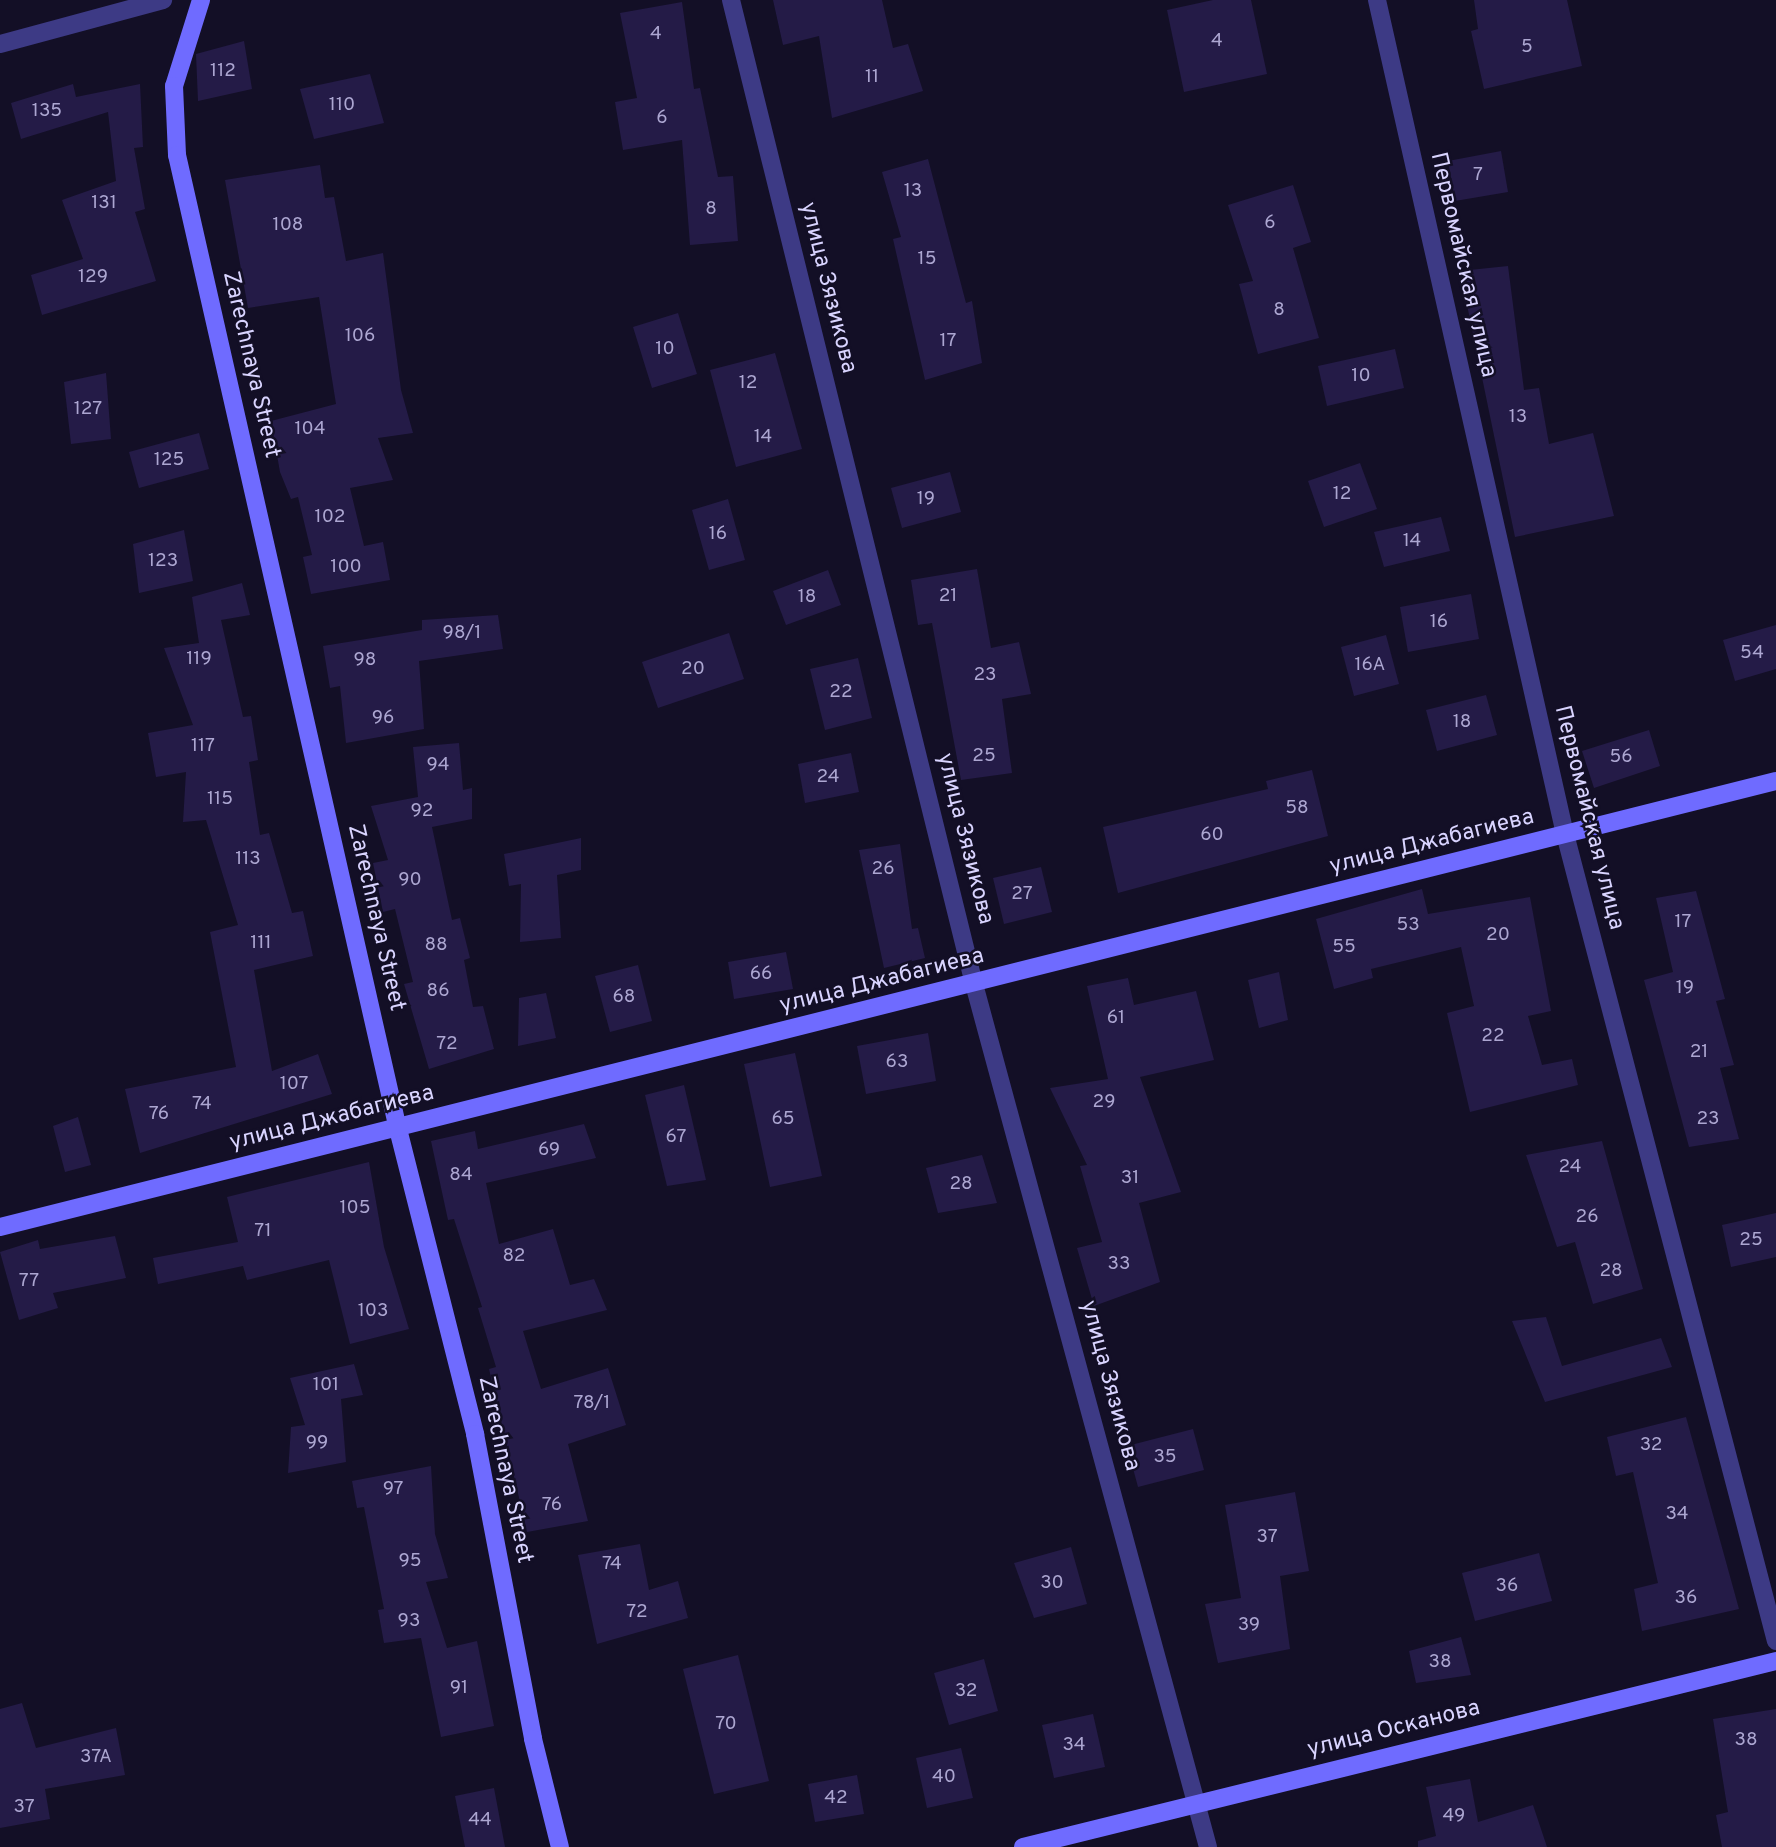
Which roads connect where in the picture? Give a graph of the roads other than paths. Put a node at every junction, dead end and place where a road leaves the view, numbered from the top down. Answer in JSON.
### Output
{"nodes":[{"id":1,"x":163,"y":0,"type":"edge"},
{"id":2,"x":201,"y":0,"type":"edge"},
{"id":3,"x":731,"y":0,"type":"edge"},
{"id":4,"x":1377,"y":0,"type":"edge"},
{"id":5,"x":0,"y":44,"type":"edge"},
{"id":6,"x":1776,"y":781,"type":"edge"},
{"id":7,"x":1565,"y":834,"type":"junction"},
{"id":8,"x":974,"y":984,"type":"junction"},
{"id":9,"x":398,"y":1129,"type":"junction"},
{"id":10,"x":0,"y":1227,"type":"edge"},
{"id":11,"x":1776,"y":1641,"type":"edge"},
{"id":12,"x":1776,"y":1661,"type":"edge"},
{"id":13,"x":1198,"y":1803,"type":"junction"},
{"id":14,"x":559,"y":1847,"type":"edge"},
{"id":15,"x":1023,"y":1847,"type":"edge"},
{"id":16,"x":1208,"y":1847,"type":"edge"}],
"edges":[{"from":1,"to":5,"type":"street"},
{"from":2,"to":9,"type":"main road","name":"Zarechnaya Street"},
{"from":3,"to":8,"type":"street","name":"улица Зязикова"},
{"from":4,"to":7,"type":"street","name":"Первомайская улица"},
{"from":6,"to":7,"type":"main road","name":"улица Джабагиева"},
{"from":7,"to":8,"type":"main road","name":"улица Джабагиева"},
{"from":7,"to":11,"type":"street","name":"Первомайская улица"},
{"from":8,"to":9,"type":"main road","name":"улица Джабагиева"},
{"from":8,"to":13,"type":"street","name":"улица Зязикова"},
{"from":9,"to":10,"type":"main road","name":"улица Джабагиева"},
{"from":9,"to":14,"type":"main road","name":"Zarechnaya Street"},
{"from":12,"to":13,"type":"main road","name":"улица Осканова"},
{"from":13,"to":15,"type":"main road","name":"улица Осканова"},
{"from":13,"to":16,"type":"street","name":"улица Зязикова"}]}
